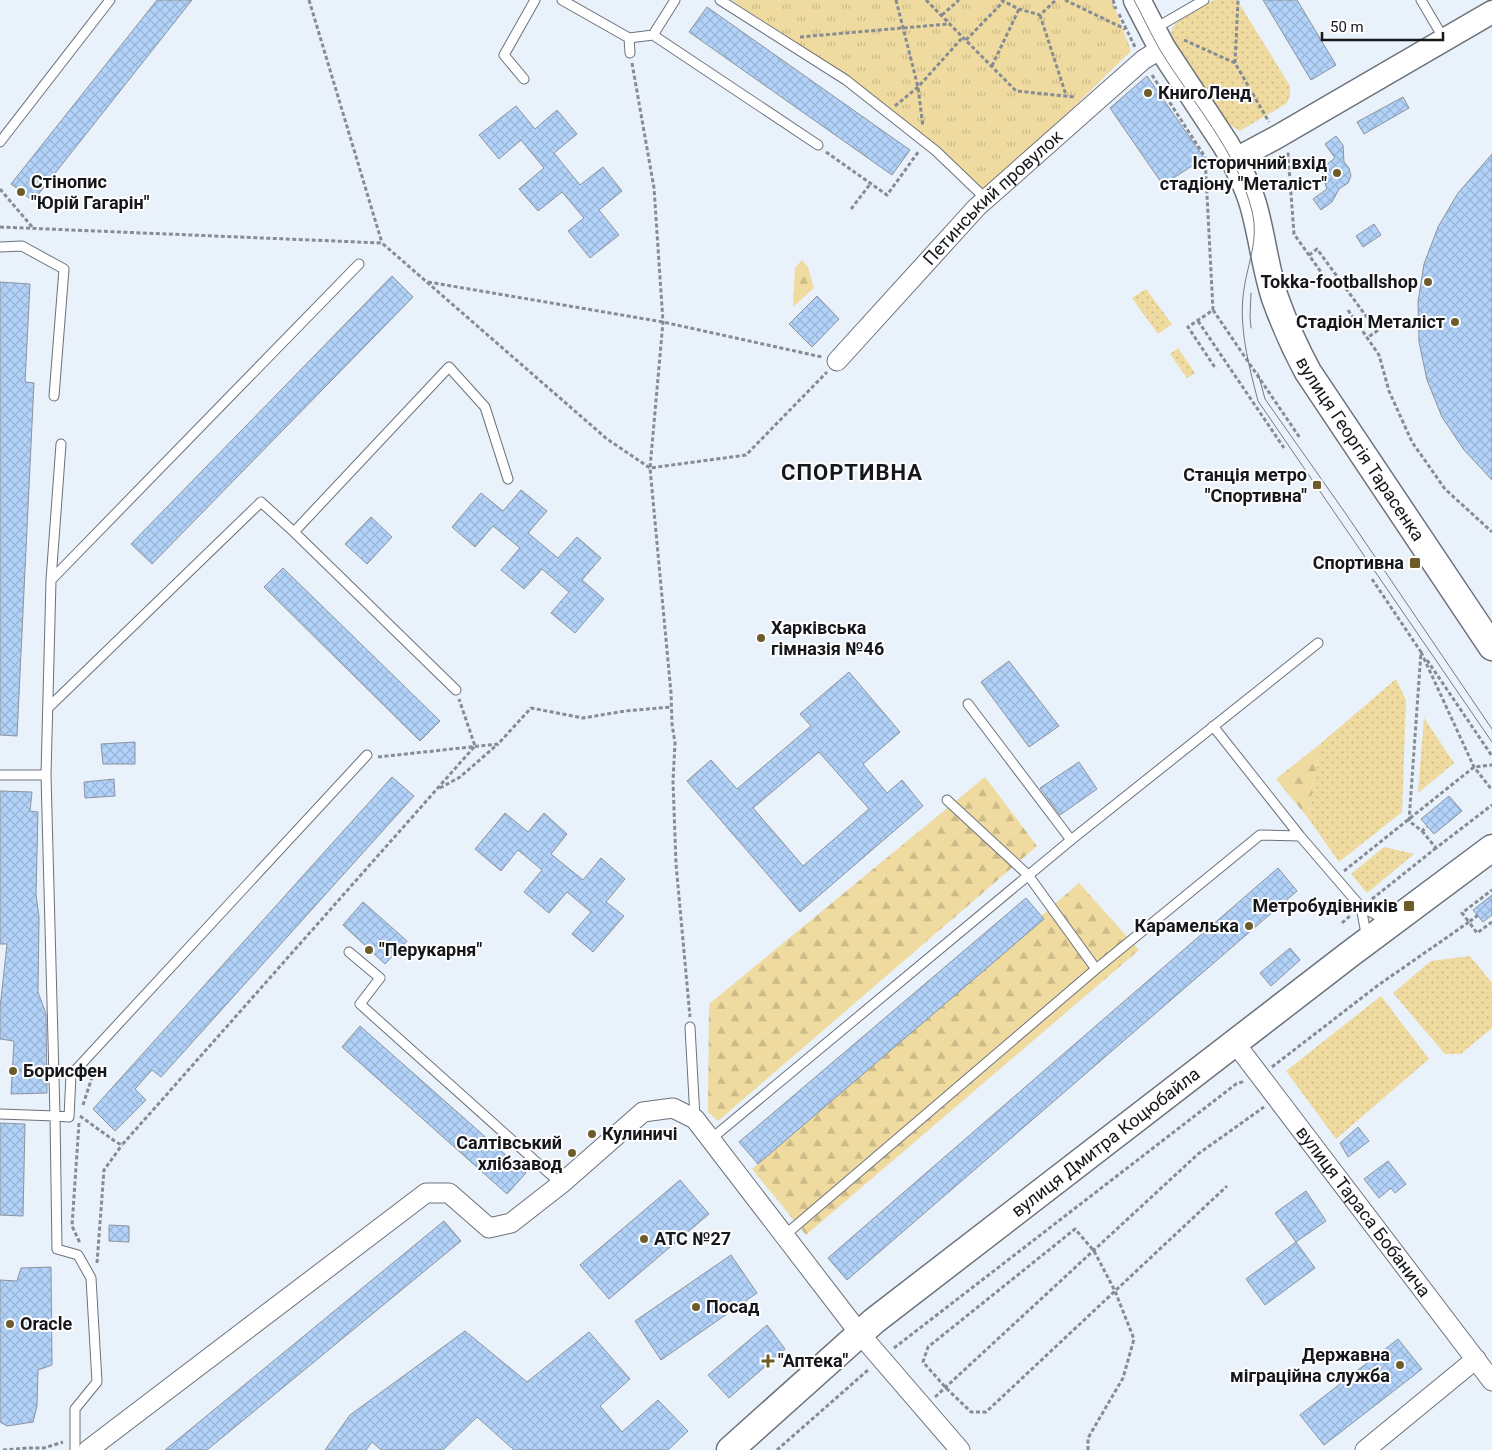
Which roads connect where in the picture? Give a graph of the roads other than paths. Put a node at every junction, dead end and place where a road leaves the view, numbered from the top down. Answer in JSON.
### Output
{"nodes":[{"id":1,"x":110,"y":0,"type":"edge"},
{"id":2,"x":536,"y":0,"type":"edge"},
{"id":3,"x":562,"y":0,"type":"edge"},
{"id":4,"x":674,"y":0,"type":"edge"},
{"id":5,"x":720,"y":0,"type":"edge"},
{"id":6,"x":1137,"y":0,"type":"edge"},
{"id":7,"x":1204,"y":0,"type":"edge"},
{"id":8,"x":1420,"y":0,"type":"edge"},
{"id":9,"x":1492,"y":12,"type":"edge"},
{"id":10,"x":653,"y":35,"type":"junction"},
{"id":11,"x":629,"y":38,"type":"junction"},
{"id":12,"x":1444,"y":39,"type":"junction"},
{"id":13,"x":1160,"y":45,"type":"junction"},
{"id":14,"x":630,"y":53,"type":"road end"},
{"id":15,"x":524,"y":79,"type":"dead end"},
{"id":16,"x":0,"y":142,"type":"edge"},
{"id":17,"x":818,"y":145,"type":"road end"},
{"id":18,"x":1234,"y":160,"type":"junction"},
{"id":19,"x":986,"y":199,"type":"junction"},
{"id":20,"x":0,"y":247,"type":"edge"},
{"id":21,"x":359,"y":264,"type":"dead end"},
{"id":22,"x":837,"y":361,"type":"road end"},
{"id":23,"x":54,"y":396,"type":"dead end"},
{"id":24,"x":61,"y":444,"type":"dead end"},
{"id":25,"x":508,"y":479,"type":"dead end"},
{"id":26,"x":294,"y":532,"type":"junction"},
{"id":27,"x":51,"y":580,"type":"junction"},
{"id":28,"x":1318,"y":642,"type":"dead end"},
{"id":29,"x":1492,"y":646,"type":"edge"},
{"id":30,"x":456,"y":690,"type":"road end"},
{"id":31,"x":968,"y":704,"type":"dead end"},
{"id":32,"x":48,"y":708,"type":"junction"},
{"id":33,"x":1213,"y":726,"type":"junction"},
{"id":34,"x":367,"y":755,"type":"dead end"},
{"id":35,"x":0,"y":775,"type":"edge"},
{"id":36,"x":46,"y":775,"type":"junction"},
{"id":37,"x":947,"y":800,"type":"dead end"},
{"id":38,"x":1300,"y":836,"type":"junction"},
{"id":39,"x":1071,"y":840,"type":"junction"},
{"id":40,"x":1492,"y":848,"type":"edge"},
{"id":41,"x":1028,"y":876,"type":"junction"},
{"id":42,"x":1361,"y":907,"type":"junction"},
{"id":43,"x":1392,"y":923,"type":"junction"},
{"id":44,"x":1368,"y":942,"type":"junction"},
{"id":45,"x":349,"y":952,"type":"dead end"},
{"id":46,"x":1096,"y":970,"type":"junction"},
{"id":47,"x":690,"y":1027,"type":"road end"},
{"id":48,"x":1235,"y":1043,"type":"junction"},
{"id":49,"x":0,"y":1114,"type":"edge"},
{"id":50,"x":55,"y":1116,"type":"junction"},
{"id":51,"x":695,"y":1119,"type":"junction"},
{"id":52,"x":711,"y":1140,"type":"junction"},
{"id":53,"x":561,"y":1184,"type":"junction"},
{"id":54,"x":785,"y":1235,"type":"junction"},
{"id":55,"x":860,"y":1334,"type":"junction"},
{"id":56,"x":1476,"y":1359,"type":"junction"},
{"id":57,"x":1492,"y":1381,"type":"edge"},
{"id":58,"x":82,"y":1444,"type":"edge"},
{"id":59,"x":75,"y":1450,"type":"edge"},
{"id":60,"x":730,"y":1450,"type":"edge"},
{"id":61,"x":960,"y":1450,"type":"edge"},
{"id":62,"x":1365,"y":1450,"type":"edge"}],
"edges":[{"from":1,"to":16,"type":"lane"},
{"from":2,"to":15,"type":"lane"},
{"from":3,"to":11,"type":"lane"},
{"from":4,"to":10,"type":"lane"},
{"from":5,"to":19,"type":"lane"},
{"from":6,"to":13,"type":"main road","name":"вулиця Георгія Тарасенка"},
{"from":7,"to":13,"type":"lane"},
{"from":8,"to":12,"type":"lane"},
{"from":9,"to":12,"type":"street"},
{"from":10,"to":11,"type":"lane"},
{"from":10,"to":17,"type":"lane"},
{"from":11,"to":14,"type":"lane"},
{"from":12,"to":18,"type":"street"},
{"from":13,"to":18,"type":"main road","name":"вулиця Георгія Тарасенка"},
{"from":13,"to":19,"type":"street","name":"Петинський провулок"},
{"from":18,"to":29,"type":"main road","name":"вулиця Георгія Тарасенка"},
{"from":19,"to":22,"type":"street","name":"Петинський провулок"},
{"from":20,"to":23,"type":"lane"},
{"from":21,"to":27,"type":"lane"},
{"from":24,"to":27,"type":"lane"},
{"from":25,"to":26,"type":"lane"},
{"from":26,"to":30,"type":"lane"},
{"from":26,"to":32,"type":"lane"},
{"from":27,"to":32,"type":"lane"},
{"from":28,"to":33,"type":"lane"},
{"from":31,"to":39,"type":"lane"},
{"from":32,"to":36,"type":"lane"},
{"from":33,"to":38,"type":"lane"},
{"from":33,"to":39,"type":"lane"},
{"from":34,"to":50,"type":"lane"},
{"from":35,"to":36,"type":"lane"},
{"from":36,"to":50,"type":"lane"},
{"from":37,"to":41,"type":"lane"},
{"from":38,"to":42,"type":"lane"},
{"from":38,"to":46,"type":"lane"},
{"from":39,"to":41,"type":"lane"},
{"from":40,"to":43,"type":"main road","name":"вулиця Дмитра Коцюбайла"},
{"from":41,"to":46,"type":"lane"},
{"from":41,"to":52,"type":"lane"},
{"from":42,"to":43,"type":"lane"},
{"from":42,"to":44,"type":"lane"},
{"from":43,"to":44,"type":"main road","name":"вулиця Дмитра Коцюбайла"},
{"from":44,"to":48,"type":"main road","name":"вулиця Дмитра Коцюбайла"},
{"from":45,"to":53,"type":"lane"},
{"from":46,"to":54,"type":"lane"},
{"from":47,"to":51,"type":"lane"},
{"from":48,"to":55,"type":"main road","name":"вулиця Дмитра Коцюбайла"},
{"from":48,"to":56,"type":"street","name":"вулиця Тараса Бобанича"},
{"from":49,"to":50,"type":"lane"},
{"from":50,"to":58,"type":"lane"},
{"from":51,"to":52,"type":"street"},
{"from":51,"to":53,"type":"street"},
{"from":52,"to":54,"type":"street"},
{"from":53,"to":58,"type":"street"},
{"from":54,"to":55,"type":"street"},
{"from":55,"to":60,"type":"main road","name":"вулиця Дмитра Коцюбайла"},
{"from":55,"to":61,"type":"street"},
{"from":56,"to":57,"type":"street","name":"вулиця Тараса Бобанича"},
{"from":56,"to":62,"type":"street"},
{"from":58,"to":59,"type":"lane"}]}
